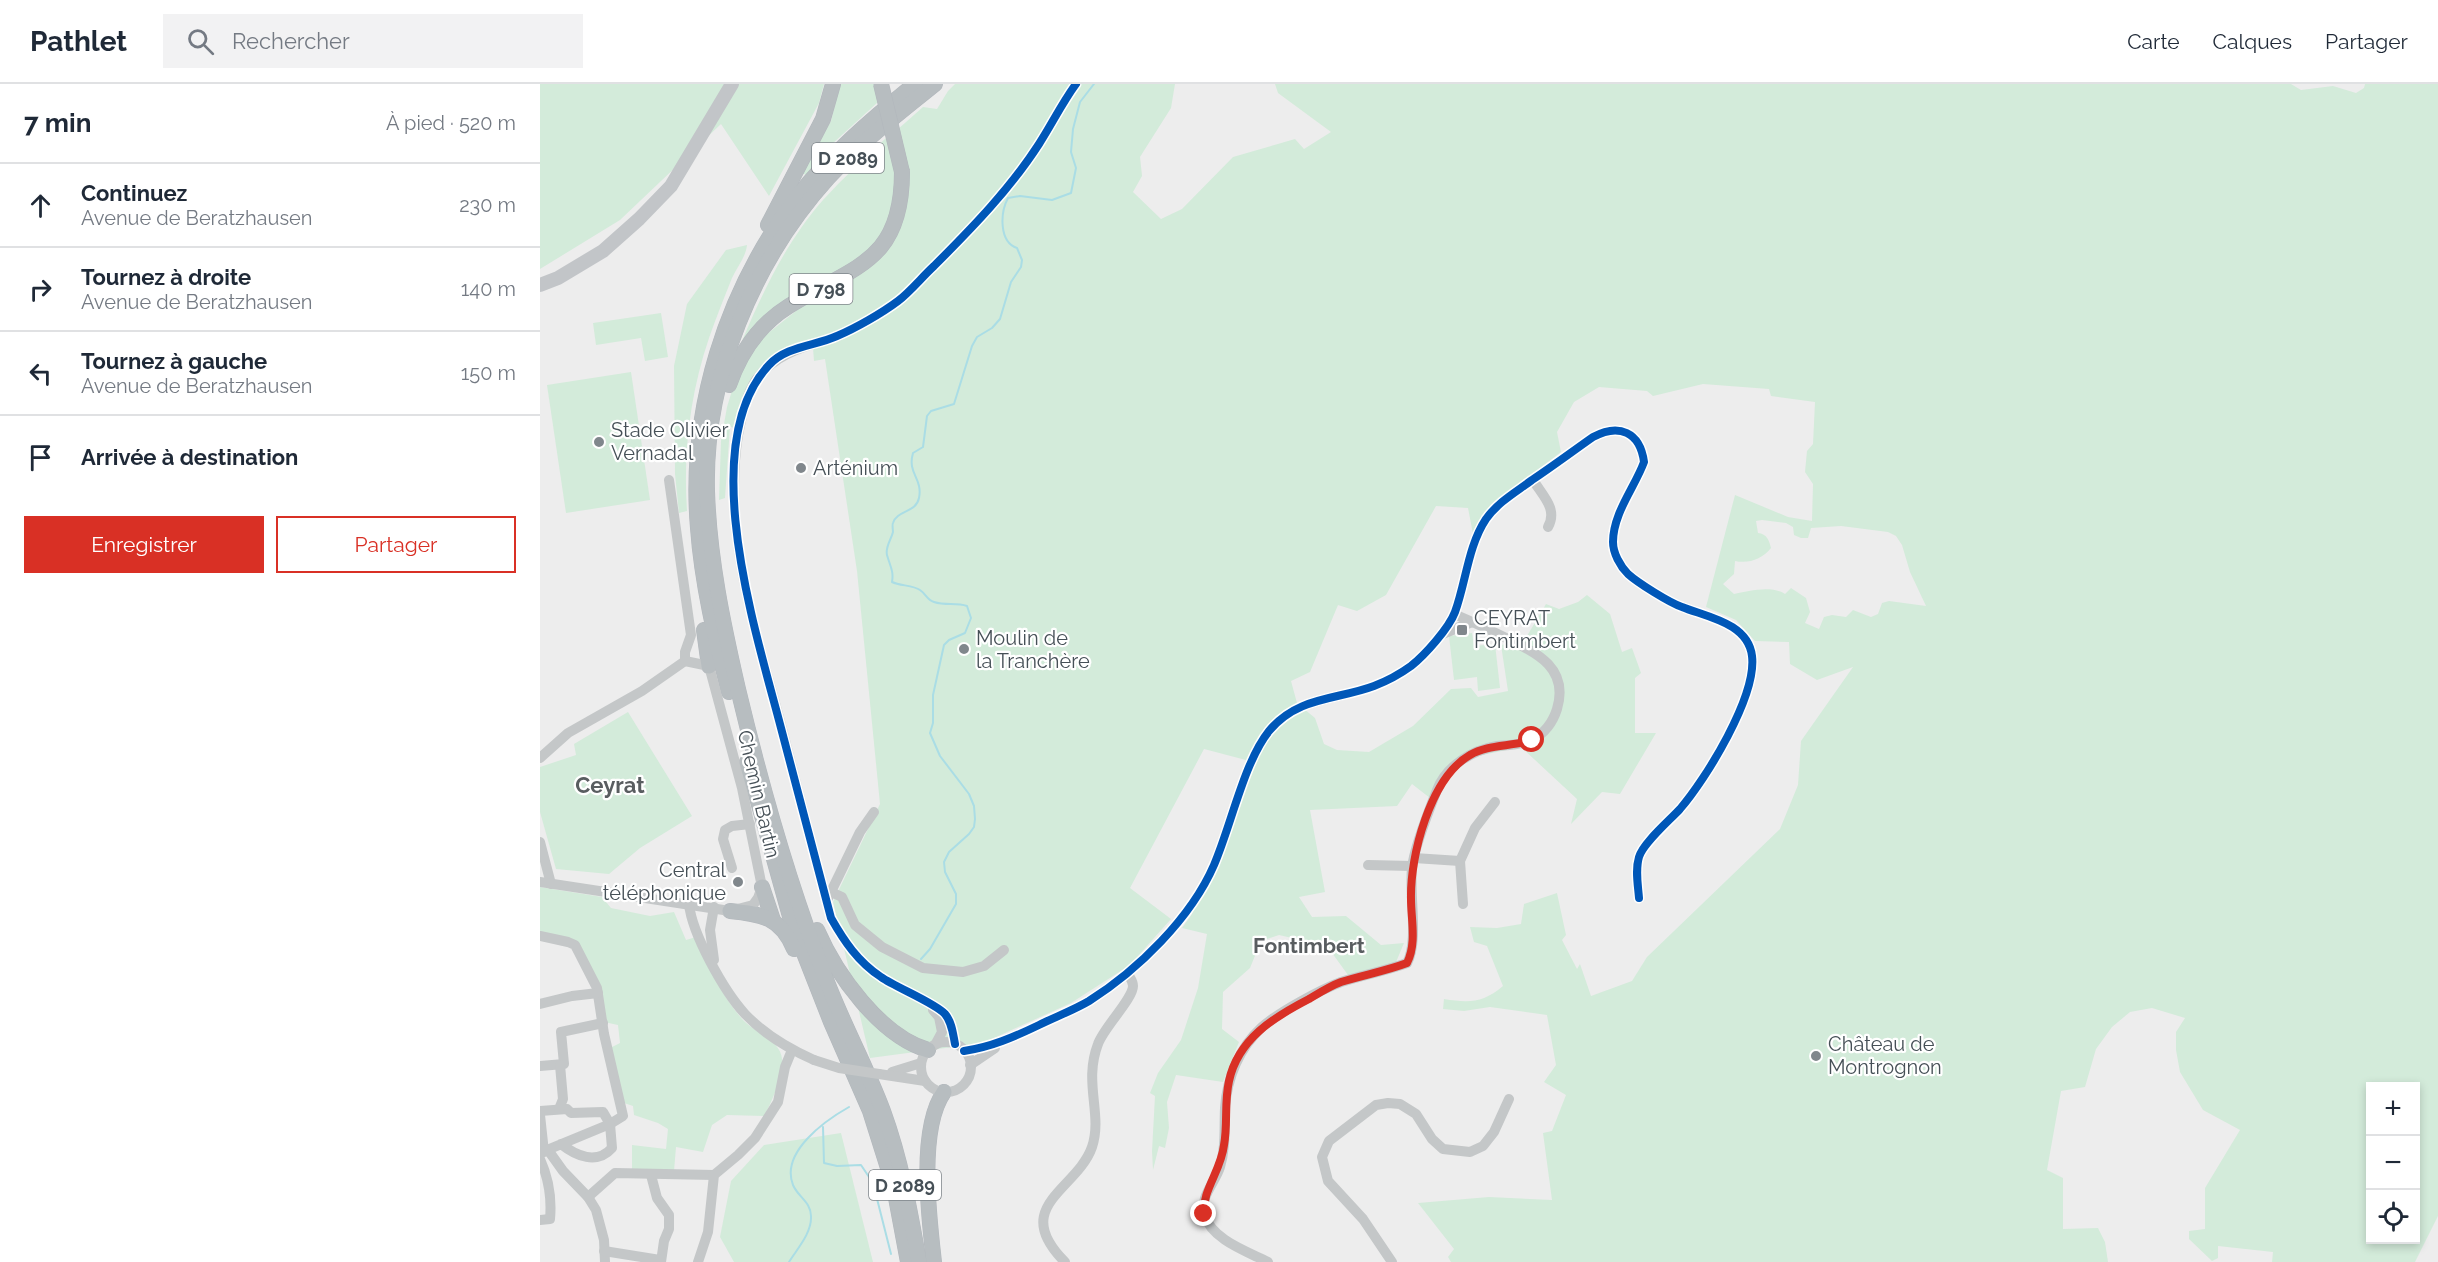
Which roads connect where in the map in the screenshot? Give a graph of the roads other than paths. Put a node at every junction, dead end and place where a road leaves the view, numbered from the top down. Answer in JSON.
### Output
{"nodes":[{"id":1,"x":732,"y":84,"type":"edge"},
{"id":2,"x":833,"y":84,"type":"edge"},
{"id":3,"x":881,"y":84,"type":"edge"},
{"id":4,"x":915,"y":84,"type":"edge"},
{"id":5,"x":935,"y":84,"type":"edge"},
{"id":6,"x":540,"y":285,"type":"edge"},
{"id":7,"x":735,"y":303,"type":"junction"},
{"id":8,"x":838,"y":336,"type":"dead end"},
{"id":9,"x":669,"y":480,"type":"dead end"},
{"id":10,"x":1533,"y":480,"type":"junction"},
{"id":11,"x":707,"y":490,"type":"junction"},
{"id":12,"x":1548,"y":527,"type":"dead end"},
{"id":13,"x":698,"y":528,"type":"junction"},
{"id":14,"x":1454,"y":614,"type":"junction"},
{"id":15,"x":1472,"y":622,"type":"junction"},
{"id":16,"x":1440,"y":635,"type":"junction"},
{"id":17,"x":685,"y":661,"type":"junction"},
{"id":18,"x":709,"y":666,"type":"junction"},
{"id":19,"x":540,"y":758,"type":"edge"},
{"id":20,"x":1495,"y":802,"type":"dead end"},
{"id":21,"x":874,"y":812,"type":"dead end"},
{"id":22,"x":750,"y":824,"type":"junction"},
{"id":23,"x":540,"y":842,"type":"edge"},
{"id":24,"x":1460,"y":861,"type":"junction"},
{"id":25,"x":1413,"y":862,"type":"junction"},
{"id":26,"x":1368,"y":865,"type":"dead end"},
{"id":27,"x":732,"y":868,"type":"dead end"},
{"id":28,"x":545,"y":883,"type":"edge"},
{"id":29,"x":792,"y":883,"type":"junction"},
{"id":30,"x":762,"y":887,"type":"junction"},
{"id":31,"x":829,"y":897,"type":"junction"},
{"id":32,"x":1639,"y":898,"type":"dead end"},
{"id":33,"x":689,"y":904,"type":"junction"},
{"id":34,"x":1463,"y":904,"type":"dead end"},
{"id":35,"x":714,"y":907,"type":"junction"},
{"id":36,"x":730,"y":911,"type":"junction"},
{"id":37,"x":773,"y":920,"type":"junction"},
{"id":38,"x":540,"y":936,"type":"edge"},
{"id":39,"x":1004,"y":950,"type":"dead end"},
{"id":40,"x":1128,"y":974,"type":"junction"},
{"id":41,"x":721,"y":979,"type":"junction"},
{"id":42,"x":598,"y":993,"type":"junction"},
{"id":43,"x":927,"y":1003,"type":"junction"},
{"id":44,"x":540,"y":1004,"type":"edge"},
{"id":45,"x":831,"y":1022,"type":"junction"},
{"id":46,"x":603,"y":1023,"type":"junction"},
{"id":47,"x":1008,"y":1039,"type":"junction"},
{"id":48,"x":960,"y":1048,"type":"junction"},
{"id":49,"x":792,"y":1050,"type":"junction"},
{"id":50,"x":928,"y":1052,"type":"junction"},
{"id":51,"x":560,"y":1065,"type":"junction"},
{"id":52,"x":970,"y":1065,"type":"junction"},
{"id":53,"x":540,"y":1066,"type":"edge"},
{"id":54,"x":879,"y":1074,"type":"junction"},
{"id":55,"x":925,"y":1081,"type":"junction"},
{"id":56,"x":944,"y":1092,"type":"junction"},
{"id":57,"x":1509,"y":1099,"type":"dead end"},
{"id":58,"x":559,"y":1109,"type":"junction"},
{"id":59,"x":540,"y":1113,"type":"edge"},
{"id":60,"x":610,"y":1124,"type":"junction"},
{"id":61,"x":561,"y":1144,"type":"junction"},
{"id":62,"x":543,"y":1153,"type":"edge"},
{"id":63,"x":651,"y":1175,"type":"junction"},
{"id":64,"x":714,"y":1175,"type":"junction"},
{"id":65,"x":588,"y":1197,"type":"junction"},
{"id":66,"x":540,"y":1220,"type":"edge"},
{"id":67,"x":604,"y":1257,"type":"edge"},
{"id":68,"x":661,"y":1261,"type":"edge"},
{"id":69,"x":698,"y":1262,"type":"edge"},
{"id":70,"x":908,"y":1262,"type":"edge"},
{"id":71,"x":919,"y":1262,"type":"edge"},
{"id":72,"x":934,"y":1262,"type":"edge"},
{"id":73,"x":1065,"y":1262,"type":"edge"},
{"id":74,"x":1268,"y":1262,"type":"edge"},
{"id":75,"x":1392,"y":1262,"type":"edge"}],
"edges":[{"from":1,"to":6,"type":"main road"},
{"from":2,"to":7,"type":"highway"},
{"from":3,"to":11,"type":"highway","number":"D 798","bridge":true},
{"from":4,"to":7,"type":"highway","number":"D 2089"},
{"from":5,"to":11,"type":"highway","number":"D 2089"},
{"from":7,"to":13,"type":"highway","number":"D 2089"},
{"from":8,"to":31,"type":"street"},
{"from":9,"to":17,"type":"street"},
{"from":10,"to":12,"type":"street"},
{"from":10,"to":14,"type":"street"},
{"from":10,"to":32,"type":"street"},
{"from":11,"to":29,"type":"highway","number":"D 2089"},
{"from":13,"to":18,"type":"highway"},
{"from":13,"to":45,"type":"highway","number":"D 2089"},
{"from":14,"to":15,"type":"street"},
{"from":14,"to":16,"type":"street"},
{"from":15,"to":16,"type":"street"},
{"from":15,"to":25,"type":"street"},
{"from":16,"to":40,"type":"street"},
{"from":17,"to":18,"type":"street"},
{"from":17,"to":19,"type":"street"},
{"from":18,"to":22,"type":"street","name":"Chemin Bartin"},
{"from":20,"to":24,"type":"street"},
{"from":21,"to":31,"type":"street"},
{"from":22,"to":27,"type":"street"},
{"from":22,"to":30,"type":"street","name":"Chemin Bartin"},
{"from":23,"to":28,"type":"street"},
{"from":24,"to":25,"type":"street"},
{"from":24,"to":34,"type":"street"},
{"from":25,"to":26,"type":"street"},
{"from":25,"to":74,"type":"street"},
{"from":28,"to":33,"type":"street"},
{"from":29,"to":50,"type":"highway"},
{"from":29,"to":71,"type":"highway","number":"D 2089"},
{"from":30,"to":36,"type":"street","name":"Chemin Bartin"},
{"from":30,"to":37,"type":"highway"},
{"from":31,"to":39,"type":"street"},
{"from":31,"to":43,"type":"street"},
{"from":33,"to":35,"type":"street"},
{"from":33,"to":41,"type":"street"},
{"from":35,"to":36,"type":"street"},
{"from":35,"to":41,"type":"street"},
{"from":36,"to":37,"type":"highway"},
{"from":37,"to":45,"type":"highway"},
{"from":38,"to":42,"type":"street"},
{"from":40,"to":47,"type":"street"},
{"from":40,"to":73,"type":"street"},
{"from":41,"to":49,"type":"street"},
{"from":42,"to":44,"type":"street"},
{"from":42,"to":46,"type":"street"},
{"from":43,"to":48,"type":"street"},
{"from":43,"to":50,"type":"street"},
{"from":45,"to":70,"type":"highway","number":"D 2089"},
{"from":46,"to":51,"type":"street"},
{"from":46,"to":60,"type":"street"},
{"from":47,"to":48,"type":"street"},
{"from":47,"to":52,"type":"street"},
{"from":48,"to":50,"type":"street"},
{"from":48,"to":52,"type":"street"},
{"from":49,"to":54,"type":"street","bridge":true},
{"from":49,"to":64,"type":"street"},
{"from":50,"to":54,"type":"street"},
{"from":50,"to":55,"type":"street"},
{"from":51,"to":53,"type":"street"},
{"from":51,"to":58,"type":"street"},
{"from":52,"to":56,"type":"street"},
{"from":54,"to":55,"type":"street"},
{"from":55,"to":56,"type":"street"},
{"from":56,"to":72,"type":"highway"},
{"from":57,"to":75,"type":"street"},
{"from":58,"to":59,"type":"street"},
{"from":58,"to":60,"type":"street"},
{"from":59,"to":62,"type":"street"},
{"from":60,"to":61,"type":"street"},
{"from":60,"to":61,"type":"street"},
{"from":61,"to":62,"type":"street"},
{"from":62,"to":65,"type":"street"},
{"from":62,"to":66,"type":"street"},
{"from":63,"to":64,"type":"street"},
{"from":63,"to":65,"type":"street"},
{"from":63,"to":68,"type":"street"},
{"from":64,"to":69,"type":"street"},
{"from":65,"to":67,"type":"street"},
{"from":67,"to":68,"type":"street"}]}
